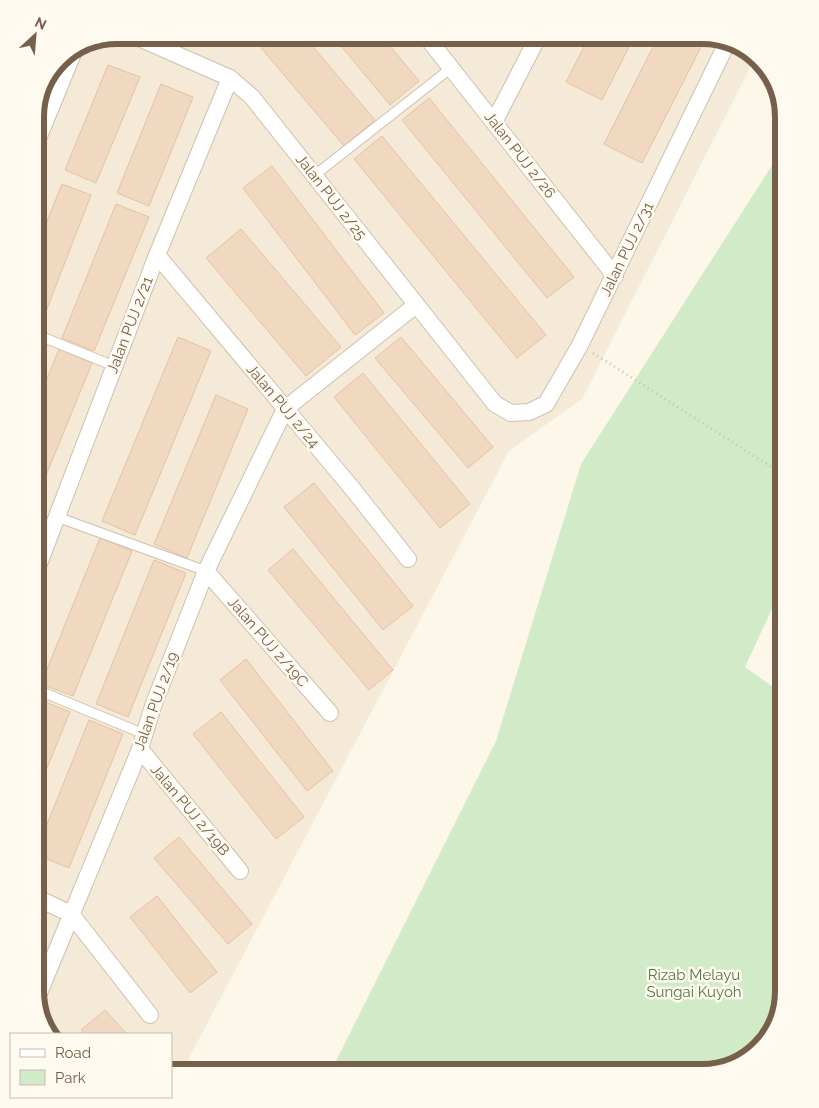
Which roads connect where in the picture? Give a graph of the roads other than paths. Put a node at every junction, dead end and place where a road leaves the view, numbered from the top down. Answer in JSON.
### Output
{"nodes":[{"id":1,"x":153,"y":44,"type":"edge"},
{"id":2,"x":432,"y":44,"type":"edge"},
{"id":3,"x":534,"y":44,"type":"edge"},
{"id":4,"x":725,"y":48,"type":"edge"},
{"id":5,"x":70,"y":61,"type":"edge"},
{"id":6,"x":451,"y":68,"type":"junction"},
{"id":7,"x":230,"y":78,"type":"junction"},
{"id":8,"x":494,"y":122,"type":"junction"},
{"id":9,"x":44,"y":124,"type":"edge"},
{"id":10,"x":315,"y":175,"type":"junction"},
{"id":11,"x":157,"y":255,"type":"junction"},
{"id":12,"x":614,"y":276,"type":"junction"},
{"id":13,"x":416,"y":305,"type":"junction"},
{"id":14,"x":44,"y":338,"type":"edge"},
{"id":15,"x":114,"y":366,"type":"junction"},
{"id":16,"x":495,"y":404,"type":"joint"},
{"id":17,"x":285,"y":409,"type":"junction"},
{"id":18,"x":57,"y":517,"type":"junction"},
{"id":19,"x":44,"y":551,"type":"edge"},
{"id":20,"x":408,"y":559,"type":"dead end"},
{"id":21,"x":206,"y":571,"type":"junction"},
{"id":22,"x":44,"y":693,"type":"edge"},
{"id":23,"x":330,"y":713,"type":"dead end"},
{"id":24,"x":142,"y":742,"type":"junction"},
{"id":25,"x":240,"y":871,"type":"dead end"},
{"id":26,"x":44,"y":901,"type":"edge"},
{"id":27,"x":71,"y":914,"type":"junction"},
{"id":28,"x":44,"y":981,"type":"edge"},
{"id":29,"x":150,"y":1015,"type":"dead end"}],
"edges":[{"from":1,"to":7,"type":"street","name":"Jalan PUJ 2/25"},
{"from":2,"to":6,"type":"street","name":"Jalan PUJ 2/26"},
{"from":3,"to":8,"type":"street"},
{"from":4,"to":12,"type":"street","name":"Jalan PUJ 2/31"},
{"from":5,"to":9,"type":"street"},
{"from":6,"to":8,"type":"street","name":"Jalan PUJ 2/26"},
{"from":6,"to":10,"type":"lane"},
{"from":7,"to":10,"type":"street","name":"Jalan PUJ 2/25"},
{"from":7,"to":11,"type":"street","name":"Jalan PUJ 2/21"},
{"from":8,"to":12,"type":"street","name":"Jalan PUJ 2/26"},
{"from":10,"to":13,"type":"street","name":"Jalan PUJ 2/25"},
{"from":11,"to":15,"type":"street","name":"Jalan PUJ 2/21"},
{"from":11,"to":17,"type":"street","name":"Jalan PUJ 2/24"},
{"from":12,"to":16,"type":"street","name":"Jalan PUJ 2/31"},
{"from":13,"to":16,"type":"street","name":"Jalan PUJ 2/25"},
{"from":13,"to":17,"type":"street"},
{"from":14,"to":15,"type":"lane"},
{"from":15,"to":18,"type":"street","name":"Jalan PUJ 2/21"},
{"from":17,"to":20,"type":"street","name":"Jalan PUJ 2/24"},
{"from":17,"to":21,"type":"street","name":"Jalan PUJ 2/19"},
{"from":18,"to":19,"type":"street","name":"Jalan PUJ 2/21"},
{"from":18,"to":21,"type":"lane"},
{"from":21,"to":23,"type":"street","name":"Jalan PUJ 2/19C"},
{"from":21,"to":24,"type":"street","name":"Jalan PUJ 2/19"},
{"from":22,"to":24,"type":"lane"},
{"from":24,"to":25,"type":"street","name":"Jalan PUJ 2/19B"},
{"from":24,"to":27,"type":"street","name":"Jalan PUJ 2/19"},
{"from":26,"to":27,"type":"street"},
{"from":27,"to":28,"type":"street","name":"Jalan PUJ 2/19"},
{"from":27,"to":29,"type":"street"}]}
